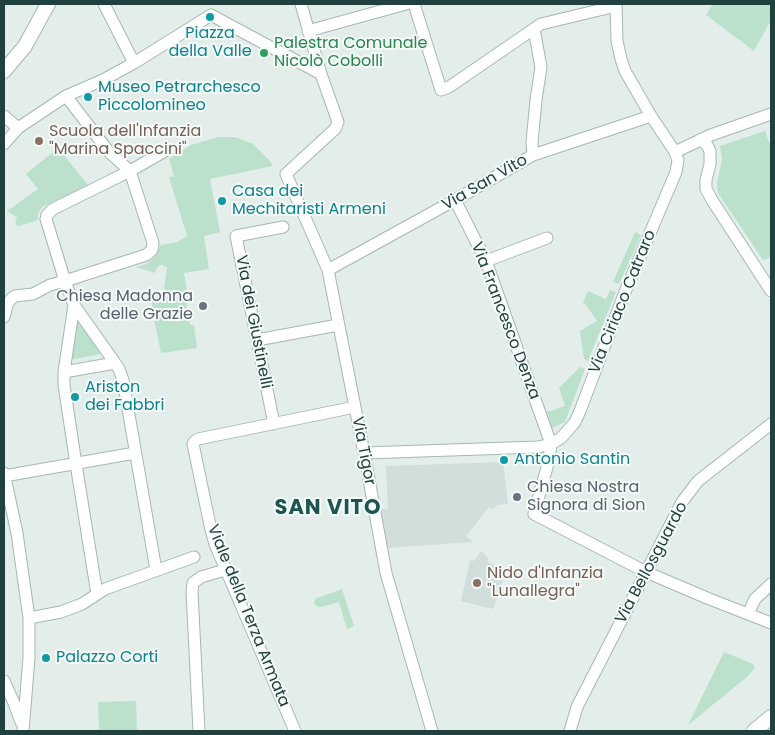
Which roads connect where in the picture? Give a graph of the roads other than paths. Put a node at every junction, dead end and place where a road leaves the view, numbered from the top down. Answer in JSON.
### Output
{"nodes":[{"id":1,"x":48,"y":4,"type":"edge"},
{"id":2,"x":104,"y":4,"type":"edge"},
{"id":3,"x":301,"y":4,"type":"edge"},
{"id":4,"x":406,"y":4,"type":"edge"},
{"id":5,"x":414,"y":4,"type":"edge"},
{"id":6,"x":616,"y":5,"type":"edge"},
{"id":7,"x":210,"y":9,"type":"edge"},
{"id":8,"x":534,"y":29,"type":"junction"},
{"id":9,"x":308,"y":31,"type":"junction"},
{"id":10,"x":134,"y":64,"type":"junction"},
{"id":11,"x":4,"y":71,"type":"edge"},
{"id":12,"x":321,"y":74,"type":"junction"},
{"id":13,"x":66,"y":96,"type":"junction"},
{"id":14,"x":771,"y":114,"type":"edge"},
{"id":15,"x":4,"y":116,"type":"edge"},
{"id":16,"x":651,"y":116,"type":"junction"},
{"id":17,"x":18,"y":128,"type":"junction"},
{"id":18,"x":701,"y":139,"type":"junction"},
{"id":19,"x":4,"y":144,"type":"edge"},
{"id":20,"x":165,"y":151,"type":"dead end"},
{"id":21,"x":675,"y":152,"type":"junction"},
{"id":22,"x":533,"y":155,"type":"junction"},
{"id":23,"x":130,"y":171,"type":"junction"},
{"id":24,"x":455,"y":200,"type":"junction"},
{"id":25,"x":283,"y":227,"type":"dead end"},
{"id":26,"x":547,"y":238,"type":"dead end"},
{"id":27,"x":486,"y":261,"type":"junction"},
{"id":28,"x":328,"y":270,"type":"junction"},
{"id":29,"x":65,"y":281,"type":"junction"},
{"id":30,"x":771,"y":292,"type":"edge"},
{"id":31,"x":74,"y":305,"type":"junction"},
{"id":32,"x":4,"y":317,"type":"edge"},
{"id":33,"x":338,"y":325,"type":"junction"},
{"id":34,"x":257,"y":340,"type":"junction"},
{"id":35,"x":115,"y":363,"type":"junction"},
{"id":36,"x":64,"y":372,"type":"junction"},
{"id":37,"x":355,"y":408,"type":"junction"},
{"id":38,"x":274,"y":424,"type":"junction"},
{"id":39,"x":771,"y":424,"type":"edge"},
{"id":40,"x":551,"y":444,"type":"junction"},
{"id":41,"x":135,"y":453,"type":"junction"},
{"id":42,"x":364,"y":453,"type":"junction"},
{"id":43,"x":76,"y":464,"type":"junction"},
{"id":44,"x":5,"y":481,"type":"edge"},
{"id":45,"x":194,"y":557,"type":"dead end"},
{"id":46,"x":156,"y":570,"type":"junction"},
{"id":47,"x":226,"y":570,"type":"junction"},
{"id":48,"x":646,"y":572,"type":"junction"},
{"id":49,"x":771,"y":584,"type":"edge"},
{"id":50,"x":97,"y":594,"type":"junction"},
{"id":51,"x":748,"y":614,"type":"junction"},
{"id":52,"x":29,"y":618,"type":"junction"},
{"id":53,"x":771,"y":623,"type":"edge"},
{"id":54,"x":4,"y":681,"type":"edge"},
{"id":55,"x":771,"y":717,"type":"edge"},
{"id":56,"x":23,"y":729,"type":"edge"},
{"id":57,"x":199,"y":731,"type":"edge"},
{"id":58,"x":295,"y":731,"type":"edge"},
{"id":59,"x":432,"y":731,"type":"edge"},
{"id":60,"x":570,"y":731,"type":"edge"},
{"id":61,"x":754,"y":731,"type":"edge"}],
"edges":[{"from":1,"to":11,"type":"street"},
{"from":2,"to":10,"type":"street"},
{"from":3,"to":9,"type":"street"},
{"from":4,"to":9,"type":"street"},
{"from":5,"to":8,"type":"street"},
{"from":6,"to":8,"type":"street"},
{"from":6,"to":16,"type":"street"},
{"from":7,"to":10,"type":"street"},
{"from":7,"to":12,"type":"street"},
{"from":8,"to":22,"type":"street"},
{"from":9,"to":12,"type":"street"},
{"from":10,"to":13,"type":"street"},
{"from":12,"to":28,"type":"street","name":"Via Tigor"},
{"from":13,"to":17,"type":"street"},
{"from":13,"to":23,"type":"street"},
{"from":14,"to":18,"type":"street"},
{"from":15,"to":17,"type":"street"},
{"from":16,"to":21,"type":"street"},
{"from":16,"to":22,"type":"street","name":"Via San Vito"},
{"from":17,"to":19,"type":"street"},
{"from":18,"to":21,"type":"street"},
{"from":18,"to":30,"type":"street"},
{"from":20,"to":23,"type":"street"},
{"from":21,"to":40,"type":"street","name":"Via Ciriaco Catraro"},
{"from":22,"to":24,"type":"street","name":"Via San Vito"},
{"from":23,"to":29,"type":"street"},
{"from":23,"to":29,"type":"street"},
{"from":24,"to":27,"type":"street","name":"Via Francesco Denza"},
{"from":24,"to":28,"type":"street","name":"Via San Vito"},
{"from":25,"to":34,"type":"street","name":"Via dei Giustinelli"},
{"from":26,"to":27,"type":"street"},
{"from":27,"to":40,"type":"street","name":"Via Francesco Denza"},
{"from":28,"to":33,"type":"street","name":"Via Tigor"},
{"from":29,"to":31,"type":"street"},
{"from":29,"to":32,"type":"street"},
{"from":31,"to":35,"type":"street"},
{"from":31,"to":36,"type":"street"},
{"from":33,"to":34,"type":"street"},
{"from":33,"to":37,"type":"street","name":"Via Tigor"},
{"from":34,"to":38,"type":"street","name":"Via dei Giustinelli"},
{"from":35,"to":36,"type":"street"},
{"from":35,"to":41,"type":"street"},
{"from":36,"to":43,"type":"street"},
{"from":37,"to":38,"type":"street"},
{"from":37,"to":42,"type":"street","name":"Via Tigor"},
{"from":38,"to":47,"type":"street","name":"Viale della Terza Armata"},
{"from":39,"to":48,"type":"street","name":"Via Bellosguardo"},
{"from":40,"to":42,"type":"street"},
{"from":40,"to":48,"type":"street"},
{"from":41,"to":43,"type":"street"},
{"from":41,"to":46,"type":"street"},
{"from":42,"to":59,"type":"street","name":"Via Tigor"},
{"from":43,"to":44,"type":"street"},
{"from":43,"to":50,"type":"street"},
{"from":44,"to":52,"type":"street"},
{"from":45,"to":46,"type":"street"},
{"from":46,"to":50,"type":"street"},
{"from":47,"to":57,"type":"street"},
{"from":47,"to":58,"type":"street","name":"Viale della Terza Armata"},
{"from":48,"to":51,"type":"street"},
{"from":48,"to":60,"type":"street","name":"Via Bellosguardo"},
{"from":49,"to":51,"type":"street"},
{"from":50,"to":52,"type":"street"},
{"from":51,"to":53,"type":"street"},
{"from":52,"to":56,"type":"street"},
{"from":54,"to":56,"type":"street"},
{"from":55,"to":61,"type":"street"}]}
